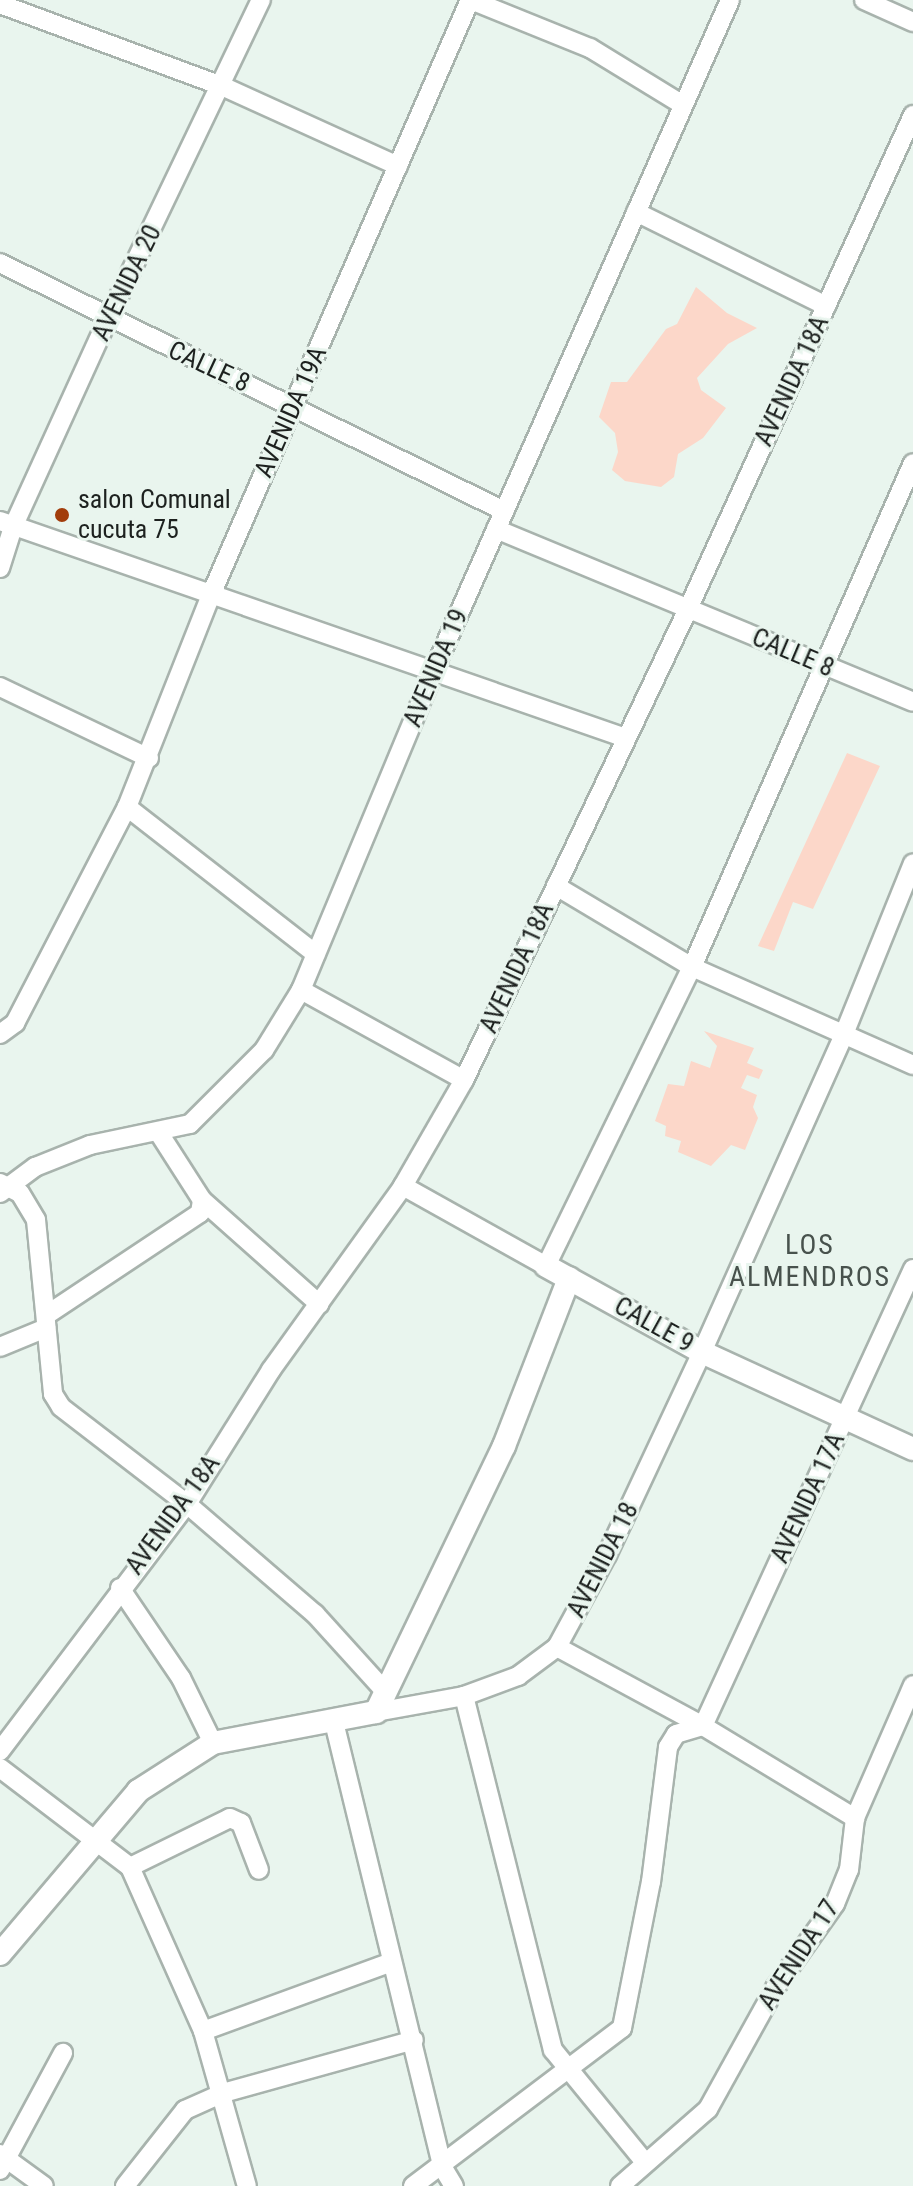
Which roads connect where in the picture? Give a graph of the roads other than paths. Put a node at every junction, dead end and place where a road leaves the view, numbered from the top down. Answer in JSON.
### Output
{"nodes":[{"id":1,"x":261,"y":0,"type":"edge"},
{"id":2,"x":471,"y":0,"type":"edge"},
{"id":3,"x":730,"y":0,"type":"edge"},
{"id":4,"x":864,"y":0,"type":"edge"},
{"id":5,"x":0,"y":4,"type":"edge"},
{"id":6,"x":913,"y":22,"type":"edge"},
{"id":7,"x":224,"y":87,"type":"junction"},
{"id":8,"x":683,"y":105,"type":"junction"},
{"id":9,"x":913,"y":115,"type":"edge"},
{"id":10,"x":398,"y":166,"type":"junction"},
{"id":11,"x":636,"y":212,"type":"junction"},
{"id":12,"x":0,"y":263,"type":"edge"},
{"id":13,"x":826,"y":306,"type":"junction"},
{"id":14,"x":108,"y":319,"type":"junction"},
{"id":15,"x":293,"y":406,"type":"junction"},
{"id":16,"x":913,"y":463,"type":"edge"},
{"id":17,"x":504,"y":511,"type":"junction"},
{"id":18,"x":7,"y":524,"type":"edge"},
{"id":19,"x":496,"y":529,"type":"junction"},
{"id":20,"x":0,"y":568,"type":"edge"},
{"id":21,"x":210,"y":597,"type":"junction"},
{"id":22,"x":688,"y":609,"type":"junction"},
{"id":23,"x":821,"y":666,"type":"junction"},
{"id":24,"x":434,"y":670,"type":"junction"},
{"id":25,"x":0,"y":687,"type":"edge"},
{"id":26,"x":913,"y":702,"type":"edge"},
{"id":27,"x":626,"y":738,"type":"junction"},
{"id":28,"x":149,"y":758,"type":"junction"},
{"id":29,"x":127,"y":807,"type":"junction"},
{"id":30,"x":913,"y":863,"type":"edge"},
{"id":31,"x":556,"y":886,"type":"junction"},
{"id":32,"x":316,"y":954,"type":"junction"},
{"id":33,"x":692,"y":967,"type":"junction"},
{"id":34,"x":301,"y":990,"type":"junction"},
{"id":35,"x":0,"y":1034,"type":"edge"},
{"id":36,"x":844,"y":1034,"type":"junction"},
{"id":37,"x":913,"y":1065,"type":"edge"},
{"id":38,"x":464,"y":1080,"type":"junction"},
{"id":39,"x":159,"y":1133,"type":"junction"},
{"id":40,"x":403,"y":1186,"type":"junction"},
{"id":41,"x":2,"y":1187,"type":"edge"},
{"id":42,"x":202,"y":1200,"type":"junction"},
{"id":43,"x":546,"y":1266,"type":"junction"},
{"id":44,"x":913,"y":1269,"type":"edge"},
{"id":45,"x":569,"y":1278,"type":"junction"},
{"id":46,"x":319,"y":1304,"type":"junction"},
{"id":47,"x":47,"y":1321,"type":"junction"},
{"id":48,"x":0,"y":1347,"type":"edge"},
{"id":49,"x":702,"y":1352,"type":"junction"},
{"id":50,"x":845,"y":1416,"type":"junction"},
{"id":51,"x":913,"y":1449,"type":"edge"},
{"id":52,"x":187,"y":1504,"type":"junction"},
{"id":53,"x":120,"y":1588,"type":"junction"},
{"id":54,"x":557,"y":1647,"type":"junction"},
{"id":55,"x":913,"y":1685,"type":"edge"},
{"id":56,"x":384,"y":1690,"type":"junction"},
{"id":57,"x":464,"y":1696,"type":"junction"},
{"id":58,"x":376,"y":1712,"type":"junction"},
{"id":59,"x":334,"y":1722,"type":"junction"},
{"id":60,"x":703,"y":1726,"type":"junction"},
{"id":61,"x":213,"y":1743,"type":"junction"},
{"id":62,"x":0,"y":1751,"type":"edge"},
{"id":63,"x":0,"y":1768,"type":"edge"},
{"id":64,"x":855,"y":1818,"type":"junction"},
{"id":65,"x":94,"y":1837,"type":"junction"},
{"id":66,"x":130,"y":1867,"type":"junction"},
{"id":67,"x":259,"y":1870,"type":"dead end"},
{"id":68,"x":0,"y":1954,"type":"edge"},
{"id":69,"x":392,"y":1962,"type":"junction"},
{"id":70,"x":203,"y":2031,"type":"junction"},
{"id":71,"x":414,"y":2040,"type":"junction"},
{"id":72,"x":63,"y":2053,"type":"dead end"},
{"id":73,"x":567,"y":2067,"type":"junction"},
{"id":74,"x":223,"y":2093,"type":"junction"},
{"id":75,"x":2,"y":2161,"type":"edge"},
{"id":76,"x":644,"y":2161,"type":"junction"},
{"id":77,"x":443,"y":2168,"type":"junction"},
{"id":78,"x":44,"y":2186,"type":"edge"},
{"id":79,"x":125,"y":2186,"type":"edge"},
{"id":80,"x":247,"y":2186,"type":"edge"},
{"id":81,"x":413,"y":2186,"type":"edge"},
{"id":82,"x":454,"y":2186,"type":"edge"},
{"id":83,"x":620,"y":2186,"type":"edge"}],
"edges":[{"from":1,"to":7,"type":"street","name":"AVENIDA 20"},
{"from":2,"to":8,"type":"street"},
{"from":2,"to":10,"type":"street","name":"AVENIDA 19A"},
{"from":3,"to":8,"type":"street","name":"AVENIDA 19"},
{"from":4,"to":6,"type":"street"},
{"from":5,"to":7,"type":"street"},
{"from":7,"to":10,"type":"street"},
{"from":7,"to":14,"type":"street","name":"AVENIDA 20"},
{"from":8,"to":11,"type":"street","name":"AVENIDA 19"},
{"from":9,"to":13,"type":"street","name":"AVENIDA 18A"},
{"from":10,"to":15,"type":"street","name":"AVENIDA 19A"},
{"from":11,"to":13,"type":"street"},
{"from":11,"to":17,"type":"street","name":"AVENIDA 19"},
{"from":12,"to":14,"type":"street","name":"CALLE 8"},
{"from":13,"to":22,"type":"street","name":"AVENIDA 18A"},
{"from":14,"to":15,"type":"street","name":"CALLE 8"},
{"from":14,"to":18,"type":"street","name":"AVENIDA 20"},
{"from":15,"to":17,"type":"street","name":"CALLE 8"},
{"from":15,"to":21,"type":"street","name":"AVENIDA 19A"},
{"from":16,"to":23,"type":"street"},
{"from":17,"to":19,"type":"street","name":"AVENIDA 19"},
{"from":18,"to":20,"type":"street","name":"AVENIDA 20"},
{"from":18,"to":21,"type":"street"},
{"from":19,"to":22,"type":"street","name":"CALLE 8"},
{"from":19,"to":24,"type":"street","name":"AVENIDA 19"},
{"from":21,"to":24,"type":"street"},
{"from":21,"to":28,"type":"street","name":"AVENIDA 19A"},
{"from":22,"to":23,"type":"street","name":"CALLE 8"},
{"from":22,"to":27,"type":"street","name":"AVENIDA 18A"},
{"from":23,"to":26,"type":"street","name":"CALLE 8"},
{"from":23,"to":33,"type":"street"},
{"from":24,"to":27,"type":"street"},
{"from":24,"to":32,"type":"street","name":"AVENIDA 19"},
{"from":25,"to":28,"type":"street"},
{"from":27,"to":31,"type":"street","name":"AVENIDA 18A"},
{"from":28,"to":29,"type":"street","name":"AVENIDA 19A"},
{"from":29,"to":32,"type":"street"},
{"from":29,"to":35,"type":"street","name":"AVENIDA 19A"},
{"from":30,"to":36,"type":"street","name":"AVENIDA 18"},
{"from":31,"to":33,"type":"street"},
{"from":31,"to":38,"type":"street","name":"AVENIDA 18A"},
{"from":32,"to":34,"type":"street","name":"AVENIDA 19"},
{"from":33,"to":36,"type":"street"},
{"from":33,"to":43,"type":"street"},
{"from":34,"to":38,"type":"street"},
{"from":34,"to":39,"type":"street","name":"AVENIDA 19"},
{"from":36,"to":37,"type":"street"},
{"from":36,"to":49,"type":"street","name":"AVENIDA 18"},
{"from":38,"to":40,"type":"street","name":"AVENIDA 18A"},
{"from":39,"to":41,"type":"street","name":"AVENIDA 19"},
{"from":39,"to":42,"type":"street"},
{"from":40,"to":43,"type":"street","name":"CALLE 9"},
{"from":40,"to":46,"type":"street","name":"AVENIDA 18A"},
{"from":41,"to":47,"type":"street"},
{"from":42,"to":46,"type":"street"},
{"from":42,"to":47,"type":"street"},
{"from":43,"to":45,"type":"street","name":"CALLE 9"},
{"from":44,"to":50,"type":"street","name":"AVENIDA 17A"},
{"from":45,"to":49,"type":"street","name":"CALLE 9"},
{"from":45,"to":56,"type":"street"},
{"from":46,"to":52,"type":"street","name":"AVENIDA 18A"},
{"from":47,"to":48,"type":"street"},
{"from":47,"to":52,"type":"street"},
{"from":49,"to":50,"type":"street","name":"CALLE 9"},
{"from":49,"to":54,"type":"street","name":"AVENIDA 18"},
{"from":50,"to":51,"type":"street","name":"CALLE 9"},
{"from":50,"to":60,"type":"street","name":"AVENIDA 17A"},
{"from":52,"to":53,"type":"street","name":"AVENIDA 18A"},
{"from":52,"to":56,"type":"street"},
{"from":53,"to":61,"type":"street"},
{"from":53,"to":62,"type":"street","name":"AVENIDA 18A"},
{"from":54,"to":57,"type":"street","name":"AVENIDA 18"},
{"from":54,"to":60,"type":"street"},
{"from":55,"to":64,"type":"street","name":"AVENIDA 17"},
{"from":56,"to":58,"type":"street"},
{"from":57,"to":58,"type":"street","name":"AVENIDA 18"},
{"from":57,"to":73,"type":"street"},
{"from":58,"to":59,"type":"street","name":"AVENIDA 18"},
{"from":59,"to":61,"type":"street","name":"AVENIDA 18"},
{"from":59,"to":69,"type":"street"},
{"from":60,"to":64,"type":"street"},
{"from":60,"to":73,"type":"street"},
{"from":61,"to":65,"type":"street","name":"AVENIDA 18"},
{"from":63,"to":65,"type":"street"},
{"from":64,"to":76,"type":"street","name":"AVENIDA 17"},
{"from":65,"to":66,"type":"street"},
{"from":65,"to":68,"type":"street","name":"AVENIDA 18"},
{"from":66,"to":67,"type":"street"},
{"from":66,"to":70,"type":"street"},
{"from":69,"to":70,"type":"street"},
{"from":69,"to":71,"type":"street"},
{"from":70,"to":74,"type":"street"},
{"from":71,"to":74,"type":"street"},
{"from":71,"to":77,"type":"street"},
{"from":72,"to":75,"type":"street"},
{"from":73,"to":76,"type":"street"},
{"from":73,"to":77,"type":"street"},
{"from":74,"to":79,"type":"street"},
{"from":74,"to":80,"type":"street"},
{"from":75,"to":78,"type":"street"},
{"from":76,"to":83,"type":"street","name":"AVENIDA 17"},
{"from":77,"to":81,"type":"street"},
{"from":77,"to":82,"type":"street"}]}
